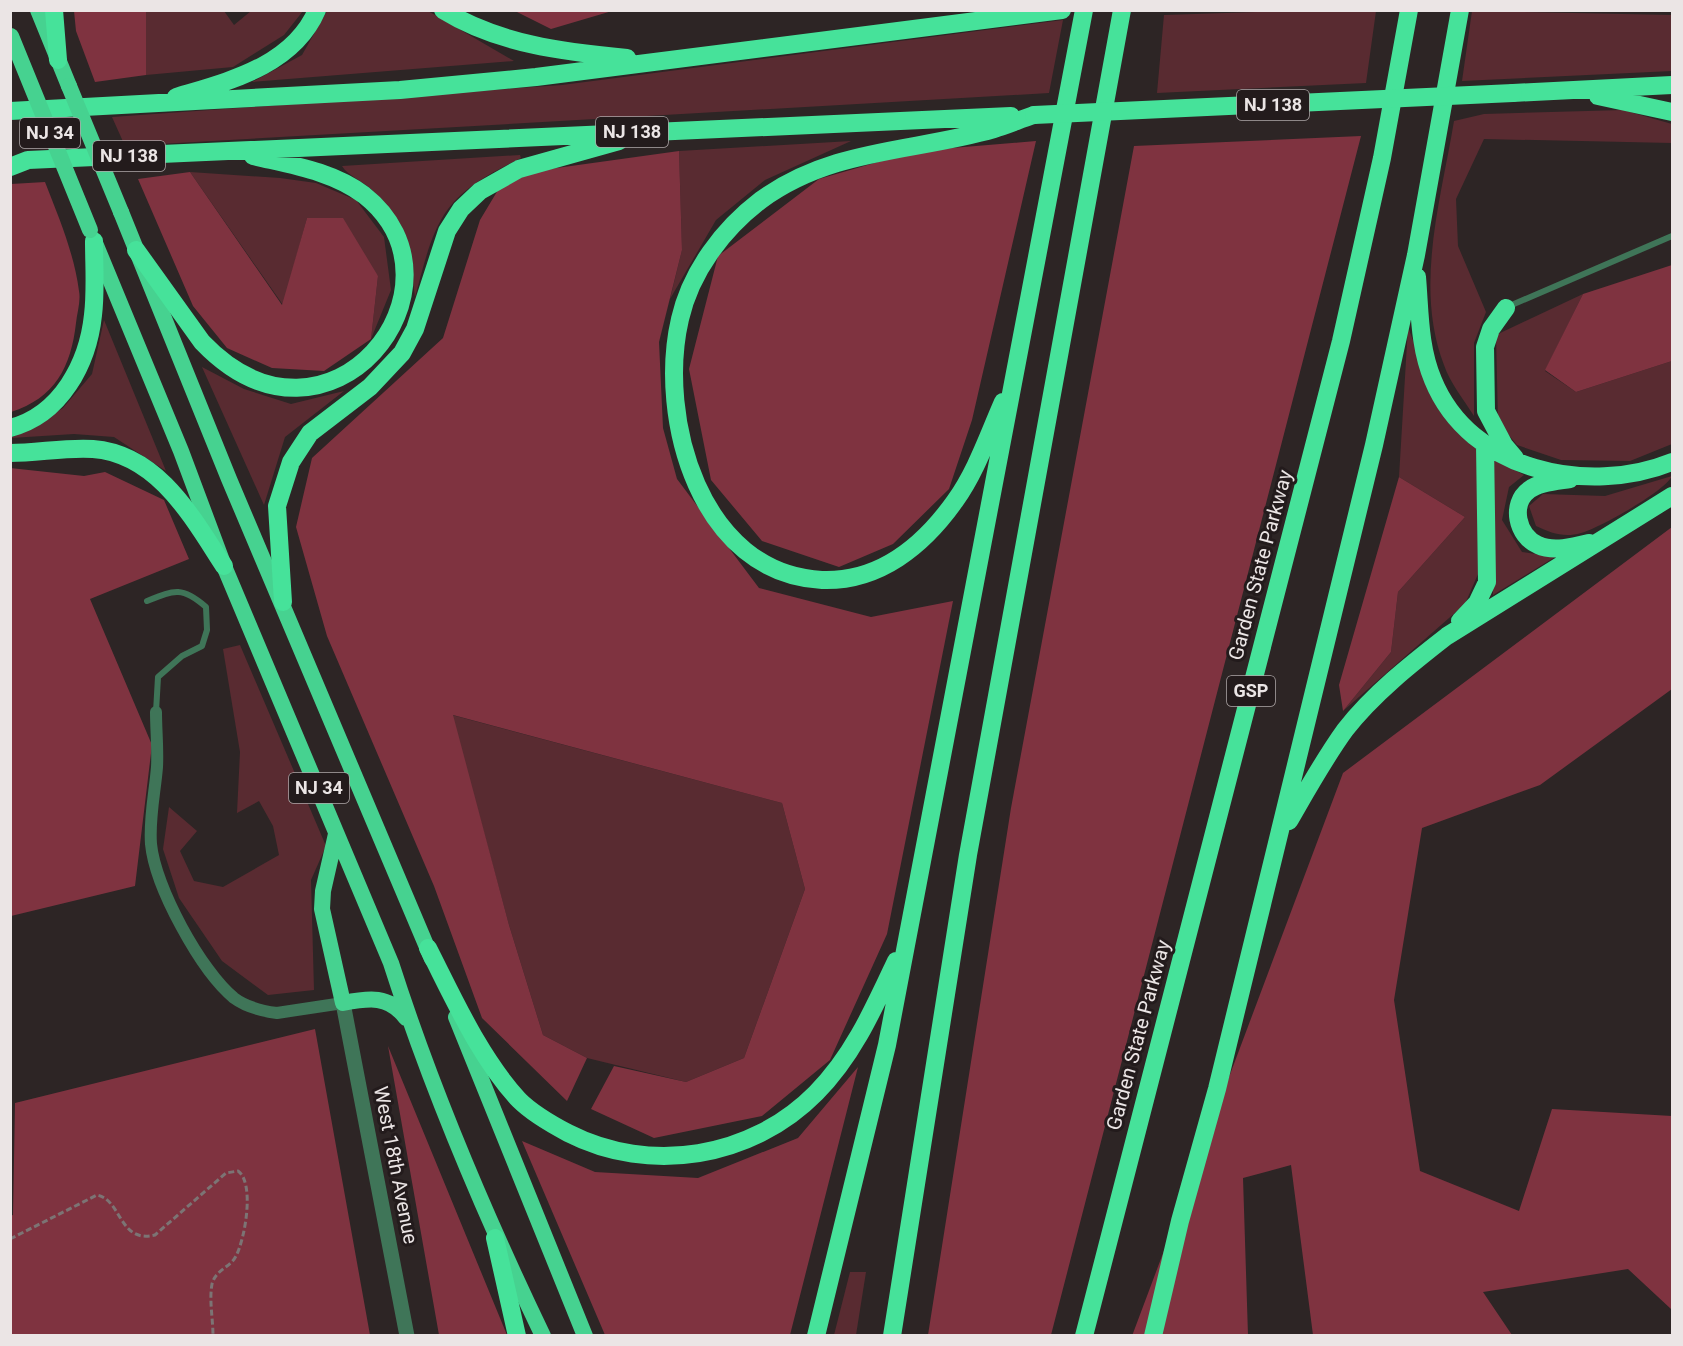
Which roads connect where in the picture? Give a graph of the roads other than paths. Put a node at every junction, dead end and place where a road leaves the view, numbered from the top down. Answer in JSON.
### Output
{"nodes":[{"id":1,"x":38,"y":10,"type":"edge"},
{"id":2,"x":54,"y":10,"type":"edge"},
{"id":3,"x":317,"y":10,"type":"edge"},
{"id":4,"x":443,"y":10,"type":"edge"},
{"id":5,"x":1062,"y":10,"type":"edge"},
{"id":6,"x":1084,"y":10,"type":"edge"},
{"id":7,"x":1122,"y":10,"type":"edge"},
{"id":8,"x":1409,"y":10,"type":"edge"},
{"id":9,"x":1460,"y":10,"type":"edge"},
{"id":10,"x":11,"y":35,"type":"edge"},
{"id":11,"x":58,"y":60,"type":"junction"},
{"id":12,"x":659,"y":61,"type":"junction"},
{"id":13,"x":1672,"y":85,"type":"edge"},
{"id":14,"x":1569,"y":90,"type":"junction"},
{"id":15,"x":149,"y":105,"type":"junction"},
{"id":16,"x":10,"y":111,"type":"edge"},
{"id":17,"x":1672,"y":112,"type":"edge"},
{"id":18,"x":1034,"y":115,"type":"junction"},
{"id":19,"x":657,"y":131,"type":"junction"},
{"id":20,"x":231,"y":151,"type":"junction"},
{"id":21,"x":19,"y":161,"type":"edge"},
{"id":22,"x":10,"y":167,"type":"edge"},
{"id":23,"x":92,"y":235,"type":"junction"},
{"id":24,"x":1672,"y":236,"type":"edge"},
{"id":25,"x":136,"y":250,"type":"junction"},
{"id":26,"x":1416,"y":255,"type":"junction"},
{"id":27,"x":1506,"y":308,"type":"joint"},
{"id":28,"x":1014,"y":376,"type":"junction"},
{"id":29,"x":10,"y":428,"type":"edge"},
{"id":30,"x":1485,"y":445,"type":"junction"},
{"id":31,"x":10,"y":453,"type":"edge"},
{"id":32,"x":1672,"y":462,"type":"edge"},
{"id":33,"x":1520,"y":464,"type":"junction"},
{"id":34,"x":1580,"y":476,"type":"junction"},
{"id":35,"x":1672,"y":496,"type":"edge"},
{"id":36,"x":1601,"y":540,"type":"junction"},
{"id":37,"x":224,"y":566,"type":"junction"},
{"id":38,"x":147,"y":601,"type":"dead end"},
{"id":39,"x":283,"y":602,"type":"junction"},
{"id":40,"x":1447,"y":636,"type":"junction"},
{"id":41,"x":156,"y":712,"type":"joint"},
{"id":42,"x":336,"y":834,"type":"junction"},
{"id":43,"x":1278,"y":841,"type":"junction"},
{"id":44,"x":906,"y":938,"type":"junction"},
{"id":45,"x":428,"y":948,"type":"junction"},
{"id":46,"x":343,"y":1003,"type":"junction"},
{"id":47,"x":411,"y":1023,"type":"junction"},
{"id":48,"x":495,"y":1238,"type":"junction"},
{"id":49,"x":407,"y":1335,"type":"edge"},
{"id":50,"x":518,"y":1335,"type":"edge"},
{"id":51,"x":543,"y":1335,"type":"edge"},
{"id":52,"x":585,"y":1335,"type":"edge"},
{"id":53,"x":816,"y":1335,"type":"edge"},
{"id":54,"x":892,"y":1335,"type":"edge"},
{"id":55,"x":1084,"y":1335,"type":"edge"},
{"id":56,"x":1153,"y":1335,"type":"edge"}],
"edges":[{"from":1,"to":11,"type":"highway","number":"NJ 34"},
{"from":2,"to":11,"type":"highway"},
{"from":3,"to":15,"type":"highway"},
{"from":4,"to":12,"type":"highway"},
{"from":5,"to":12,"type":"highway"},
{"from":6,"to":28,"type":"highway"},
{"from":7,"to":54,"type":"highway"},
{"from":8,"to":55,"type":"highway","name":"Garden State Parkway","number":"GSP"},
{"from":9,"to":26,"type":"highway"},
{"from":10,"to":23,"type":"highway","number":"NJ 34","bridge":true},
{"from":11,"to":25,"type":"highway","number":"NJ 34","bridge":true},
{"from":12,"to":15,"type":"highway"},
{"from":13,"to":14,"type":"highway","number":"NJ 138"},
{"from":14,"to":17,"type":"highway"},
{"from":14,"to":18,"type":"highway","number":"NJ 138","bridge":true},
{"from":15,"to":16,"type":"highway"},
{"from":18,"to":19,"type":"highway","number":"NJ 138"},
{"from":18,"to":28,"type":"highway"},
{"from":19,"to":20,"type":"highway","number":"NJ 138"},
{"from":19,"to":39,"type":"highway"},
{"from":20,"to":21,"type":"highway","number":"NJ 138"},
{"from":20,"to":25,"type":"highway"},
{"from":21,"to":22,"type":"highway"},
{"from":23,"to":29,"type":"highway"},
{"from":23,"to":37,"type":"highway","number":"NJ 34"},
{"from":24,"to":27,"type":"lane"},
{"from":25,"to":39,"type":"highway","number":"NJ 34"},
{"from":26,"to":30,"type":"highway"},
{"from":26,"to":43,"type":"highway"},
{"from":27,"to":33,"type":"highway"},
{"from":28,"to":44,"type":"highway"},
{"from":30,"to":33,"type":"highway"},
{"from":30,"to":40,"type":"highway"},
{"from":31,"to":37,"type":"highway"},
{"from":32,"to":34,"type":"highway"},
{"from":33,"to":34,"type":"highway"},
{"from":34,"to":36,"type":"highway"},
{"from":35,"to":36,"type":"highway"},
{"from":36,"to":40,"type":"highway"},
{"from":37,"to":42,"type":"highway","number":"NJ 34"},
{"from":38,"to":41,"type":"lane"},
{"from":39,"to":45,"type":"highway","number":"NJ 34"},
{"from":40,"to":43,"type":"highway"},
{"from":41,"to":46,"type":"street"},
{"from":42,"to":46,"type":"highway"},
{"from":42,"to":47,"type":"highway","number":"NJ 34"},
{"from":43,"to":56,"type":"highway"},
{"from":44,"to":45,"type":"highway"},
{"from":44,"to":53,"type":"highway"},
{"from":45,"to":52,"type":"highway","number":"NJ 34"},
{"from":46,"to":47,"type":"highway"},
{"from":46,"to":49,"type":"street","name":"West 18th Avenue"},
{"from":47,"to":48,"type":"highway","number":"NJ 34"},
{"from":48,"to":50,"type":"highway"},
{"from":48,"to":51,"type":"highway","number":"NJ 34"}]}
